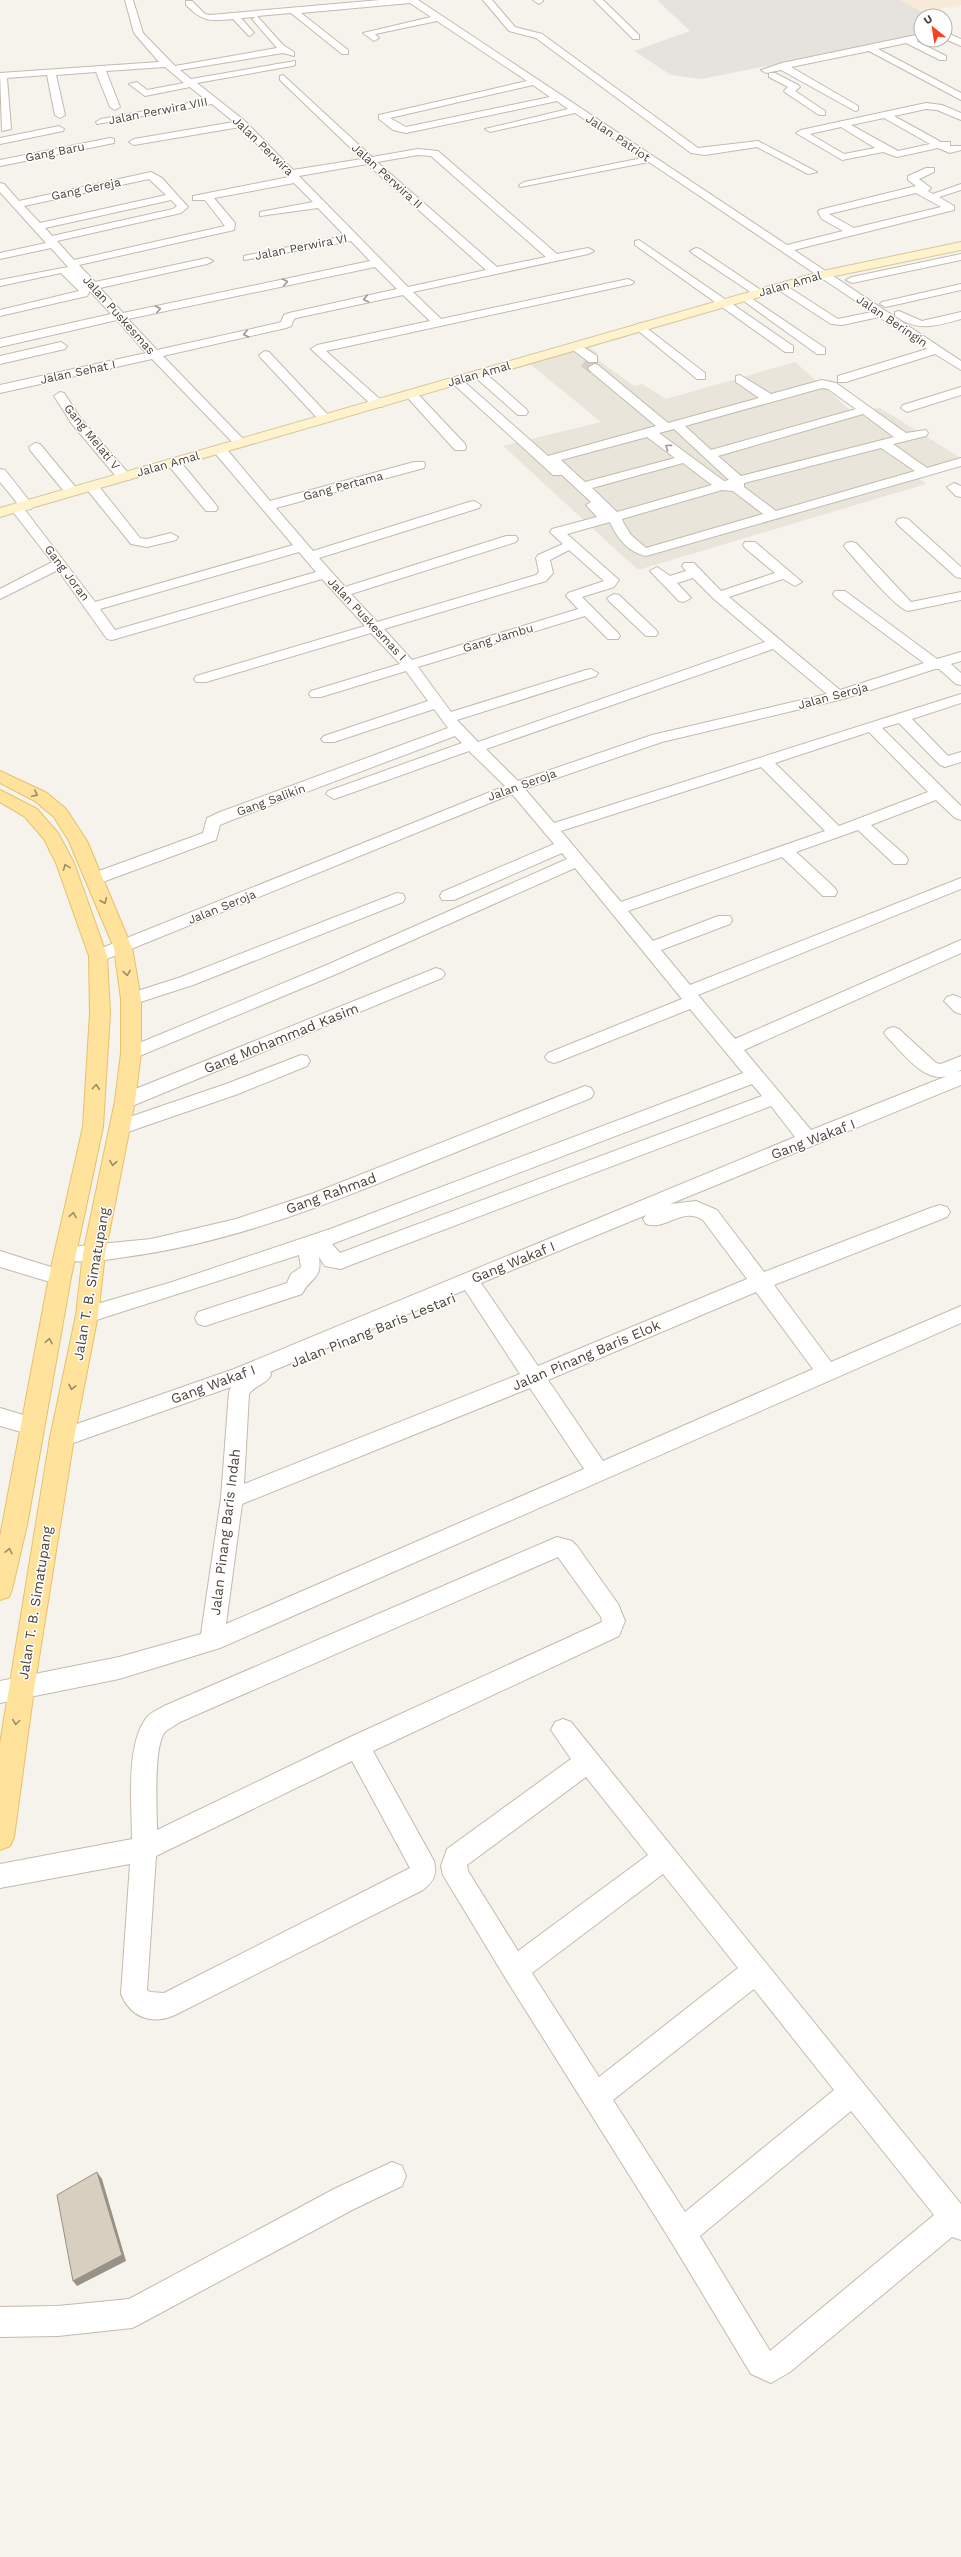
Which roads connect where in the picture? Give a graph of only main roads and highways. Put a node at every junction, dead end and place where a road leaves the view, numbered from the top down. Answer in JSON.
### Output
{"nodes":[{"id":1,"x":0,"y":776,"type":"edge"},
{"id":2,"x":0,"y":794,"type":"edge"},
{"id":3,"x":7,"y":1523,"type":"edge"},
{"id":4,"x":0,"y":1589,"type":"edge"},
{"id":5,"x":10,"y":1691,"type":"edge"},
{"id":6,"x":0,"y":1837,"type":"edge"}],
"edges":[{"from":1,"to":5,"type":"main road","name":"Jalan T. B. Simatupang","one_way":true},
{"from":3,"to":2,"type":"main road","name":"Jalan T. B. Simatupang","one_way":true},
{"from":4,"to":3,"type":"main road","name":"Jalan T. B. Simatupang","one_way":true},
{"from":5,"to":6,"type":"main road","name":"Jalan T. B. Simatupang","one_way":true}]}
